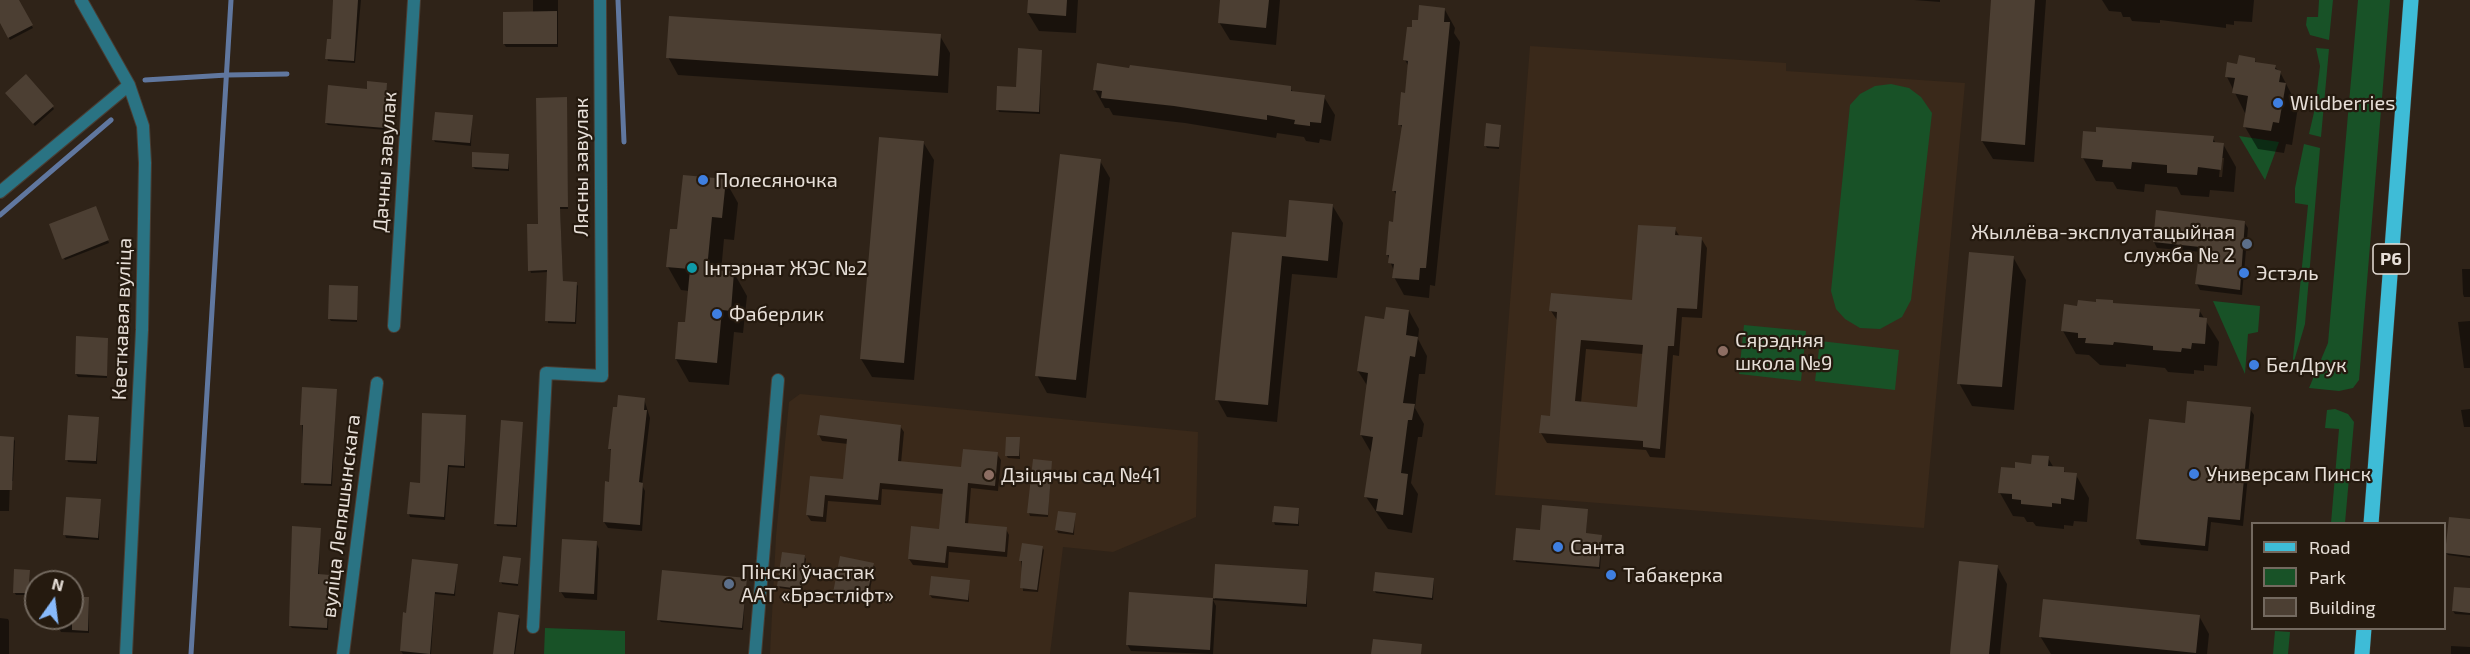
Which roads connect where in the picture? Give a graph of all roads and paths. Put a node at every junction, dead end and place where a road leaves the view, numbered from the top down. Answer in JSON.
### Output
{"nodes":[{"id":1,"x":81,"y":0,"type":"edge"},
{"id":2,"x":414,"y":0,"type":"edge"},
{"id":3,"x":600,"y":0,"type":"edge"},
{"id":4,"x":2411,"y":0,"type":"edge"},
{"id":5,"x":129,"y":85,"type":"junction"},
{"id":6,"x":0,"y":192,"type":"edge"},
{"id":7,"x":394,"y":326,"type":"dead end"},
{"id":8,"x":778,"y":380,"type":"dead end"},
{"id":9,"x":377,"y":383,"type":"dead end"},
{"id":10,"x":2371,"y":522,"type":"edge"},
{"id":11,"x":533,"y":627,"type":"dead end"},
{"id":12,"x":2364,"y":630,"type":"edge"},
{"id":13,"x":126,"y":654,"type":"edge"},
{"id":14,"x":343,"y":654,"type":"edge"},
{"id":15,"x":755,"y":654,"type":"edge"},
{"id":16,"x":2362,"y":654,"type":"edge"}],
"edges":[{"from":1,"to":5,"type":"street","name":"Кветкавая вуліца"},
{"from":2,"to":7,"type":"street","name":"Дачны завулак"},
{"from":3,"to":11,"type":"street","name":"Лясны завулак"},
{"from":4,"to":10,"type":"main road","number":"Р6"},
{"from":5,"to":6,"type":"street"},
{"from":5,"to":13,"type":"street","name":"Кветкавая вуліца"},
{"from":8,"to":15,"type":"street"},
{"from":9,"to":14,"type":"street","name":"вуліца Лепяшынскага"},
{"from":12,"to":16,"type":"main road"}]}
